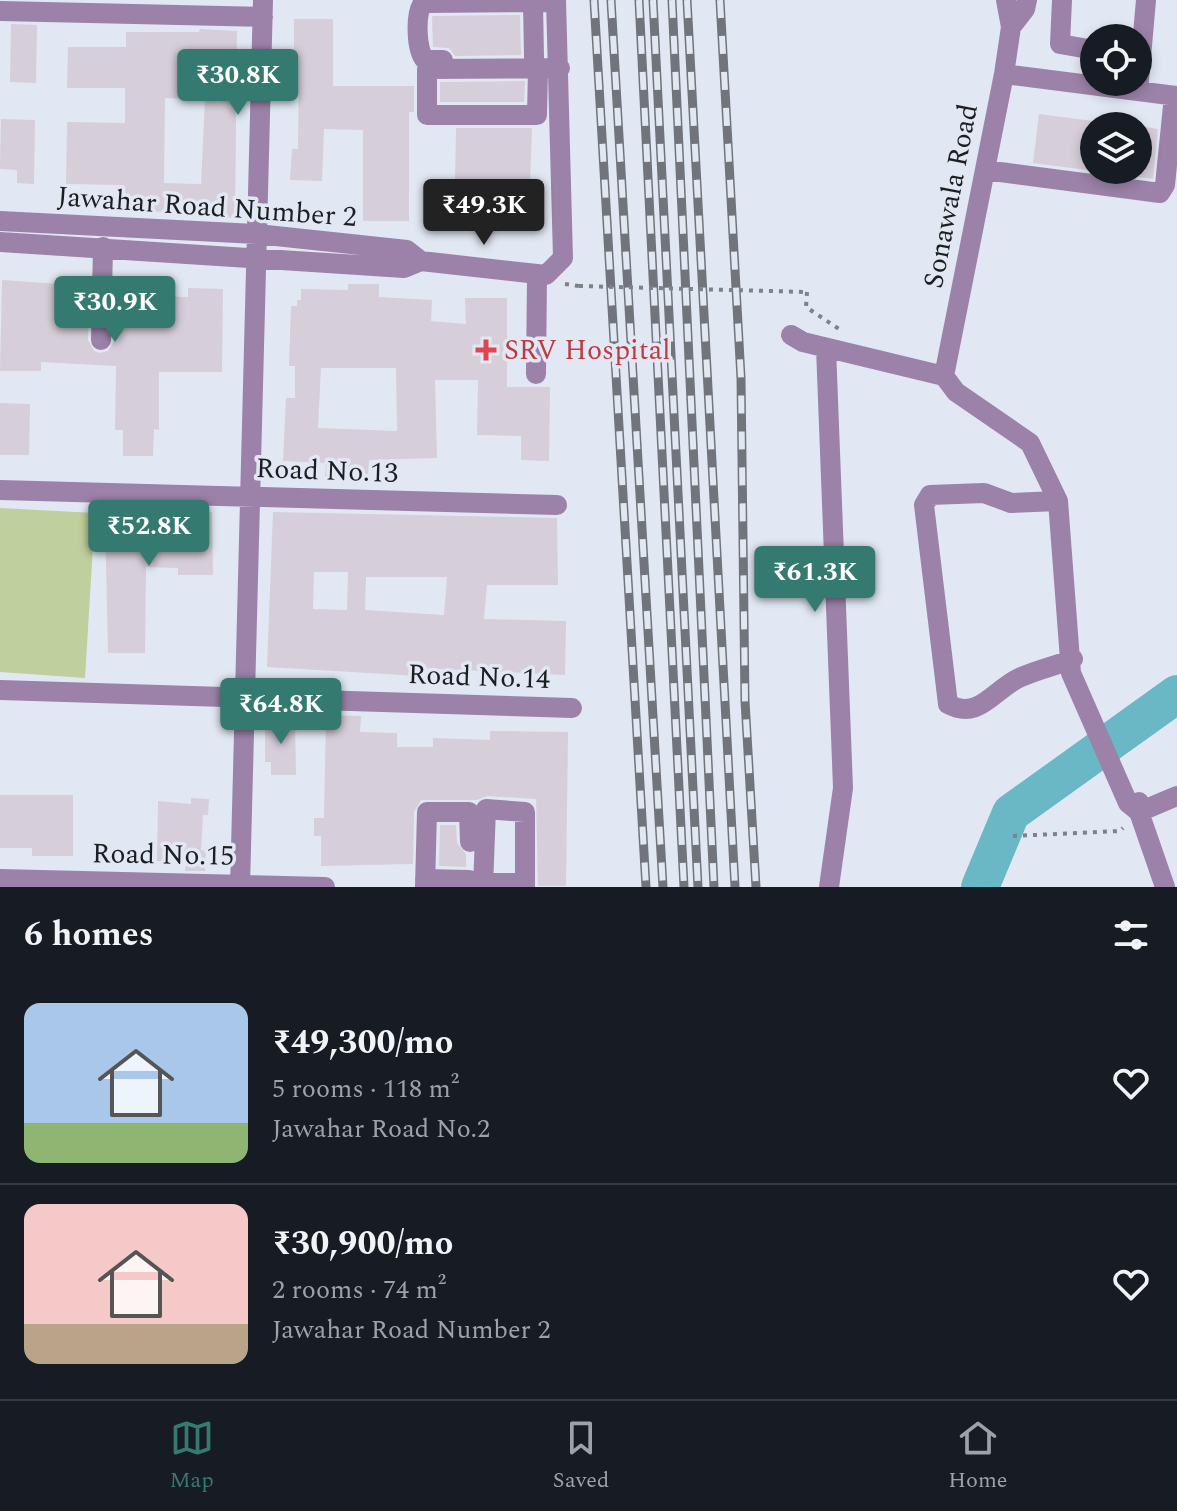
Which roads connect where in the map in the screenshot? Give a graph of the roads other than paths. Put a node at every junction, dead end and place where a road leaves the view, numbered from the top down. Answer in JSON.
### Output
{"nodes":[{"id":1,"x":1006,"y":0,"type":"edge"},
{"id":2,"x":1027,"y":0,"type":"edge"},
{"id":3,"x":1062,"y":0,"type":"edge"},
{"id":4,"x":1146,"y":0,"type":"edge"},
{"id":5,"x":556,"y":1,"type":"edge"},
{"id":6,"x":533,"y":2,"type":"edge"},
{"id":7,"x":263,"y":9,"type":"edge"},
{"id":8,"x":0,"y":11,"type":"edge"},
{"id":9,"x":1143,"y":24,"type":"edge"},
{"id":10,"x":1011,"y":27,"type":"junction"},
{"id":11,"x":1069,"y":48,"type":"junction"},
{"id":12,"x":1080,"y":49,"type":"edge"},
{"id":13,"x":536,"y":63,"type":"junction"},
{"id":14,"x":560,"y":63,"type":"junction"},
{"id":15,"x":1004,"y":74,"type":"junction"},
{"id":16,"x":1066,"y":82,"type":"junction"},
{"id":17,"x":1080,"y":84,"type":"edge"},
{"id":18,"x":1152,"y":93,"type":"edge"},
{"id":19,"x":1176,"y":96,"type":"edge"},
{"id":20,"x":538,"y":109,"type":"junction"},
{"id":21,"x":561,"y":109,"type":"junction"},
{"id":22,"x":985,"y":170,"type":"junction"},
{"id":23,"x":0,"y":221,"type":"edge"},
{"id":24,"x":257,"y":234,"type":"junction"},
{"id":25,"x":0,"y":242,"type":"edge"},
{"id":26,"x":103,"y":247,"type":"junction"},
{"id":27,"x":256,"y":257,"type":"junction"},
{"id":28,"x":421,"y":261,"type":"junction"},
{"id":29,"x":542,"y":276,"type":"junction"},
{"id":30,"x":791,"y":335,"type":"dead end"},
{"id":31,"x":101,"y":340,"type":"dead end"},
{"id":32,"x":823,"y":347,"type":"junction"},
{"id":33,"x":536,"y":374,"type":"dead end"},
{"id":34,"x":944,"y":376,"type":"junction"},
{"id":35,"x":0,"y":490,"type":"edge"},
{"id":36,"x":250,"y":497,"type":"junction"},
{"id":37,"x":1058,"y":501,"type":"junction"},
{"id":38,"x":557,"y":505,"type":"dead end"},
{"id":39,"x":1076,"y":666,"type":"junction"},
{"id":40,"x":0,"y":690,"type":"edge"},
{"id":41,"x":245,"y":698,"type":"junction"},
{"id":42,"x":572,"y":708,"type":"dead end"},
{"id":43,"x":1177,"y":796,"type":"edge"},
{"id":44,"x":1135,"y":804,"type":"junction"},
{"id":45,"x":0,"y":879,"type":"edge"},
{"id":46,"x":425,"y":883,"type":"edge"},
{"id":47,"x":476,"y":884,"type":"edge"},
{"id":48,"x":525,"y":885,"type":"edge"},
{"id":49,"x":240,"y":886,"type":"edge"},
{"id":50,"x":325,"y":887,"type":"edge"},
{"id":51,"x":829,"y":887,"type":"edge"},
{"id":52,"x":1165,"y":887,"type":"edge"}],
"edges":[{"from":1,"to":10,"type":"street","name":"Sonawala Road"},
{"from":2,"to":10,"type":"street","name":"Sonawala Road"},
{"from":3,"to":11,"type":"street"},
{"from":4,"to":9,"type":"street"},
{"from":5,"to":6,"type":"street"},
{"from":5,"to":14,"type":"street"},
{"from":6,"to":13,"type":"street"},
{"from":6,"to":13,"type":"street"},
{"from":7,"to":8,"type":"street"},
{"from":7,"to":24,"type":"street"},
{"from":10,"to":15,"type":"street","name":"Sonawala Road"},
{"from":11,"to":12,"type":"street"},
{"from":11,"to":16,"type":"street"},
{"from":13,"to":14,"type":"street"},
{"from":13,"to":20,"type":"street"},
{"from":13,"to":20,"type":"street"},
{"from":14,"to":21,"type":"street"},
{"from":15,"to":16,"type":"street"},
{"from":15,"to":22,"type":"street","name":"Sonawala Road"},
{"from":16,"to":17,"type":"street"},
{"from":18,"to":19,"type":"street"},
{"from":19,"to":22,"type":"street"},
{"from":20,"to":21,"type":"street"},
{"from":21,"to":29,"type":"street"},
{"from":22,"to":34,"type":"street","name":"Sonawala Road"},
{"from":23,"to":24,"type":"street","name":"Jawahar Road Number 2"},
{"from":24,"to":27,"type":"street"},
{"from":24,"to":28,"type":"street","name":"Jawahar Road Number 2"},
{"from":25,"to":26,"type":"street","name":"Jawahar Road Number 2"},
{"from":26,"to":27,"type":"street","name":"Jawahar Road Number 2"},
{"from":26,"to":31,"type":"street"},
{"from":27,"to":28,"type":"street","name":"Jawahar Road Number 2"},
{"from":27,"to":36,"type":"street"},
{"from":28,"to":29,"type":"street"},
{"from":29,"to":33,"type":"street"},
{"from":30,"to":32,"type":"street"},
{"from":32,"to":34,"type":"street"},
{"from":32,"to":51,"type":"street"},
{"from":34,"to":37,"type":"street"},
{"from":35,"to":36,"type":"street","name":"Road No.13"},
{"from":36,"to":38,"type":"street","name":"Road No.13"},
{"from":36,"to":41,"type":"street"},
{"from":37,"to":39,"type":"street"},
{"from":37,"to":39,"type":"street"},
{"from":39,"to":44,"type":"street"},
{"from":40,"to":41,"type":"street","name":"Road No.14"},
{"from":41,"to":42,"type":"street","name":"Road No.14"},
{"from":41,"to":49,"type":"street"},
{"from":43,"to":44,"type":"street"},
{"from":44,"to":52,"type":"street"},
{"from":45,"to":49,"type":"street","name":"Road No.15"},
{"from":46,"to":47,"type":"street"},
{"from":46,"to":47,"type":"street"},
{"from":47,"to":48,"type":"street"},
{"from":47,"to":48,"type":"street"},
{"from":49,"to":50,"type":"street","name":"Road No.15"}]}
